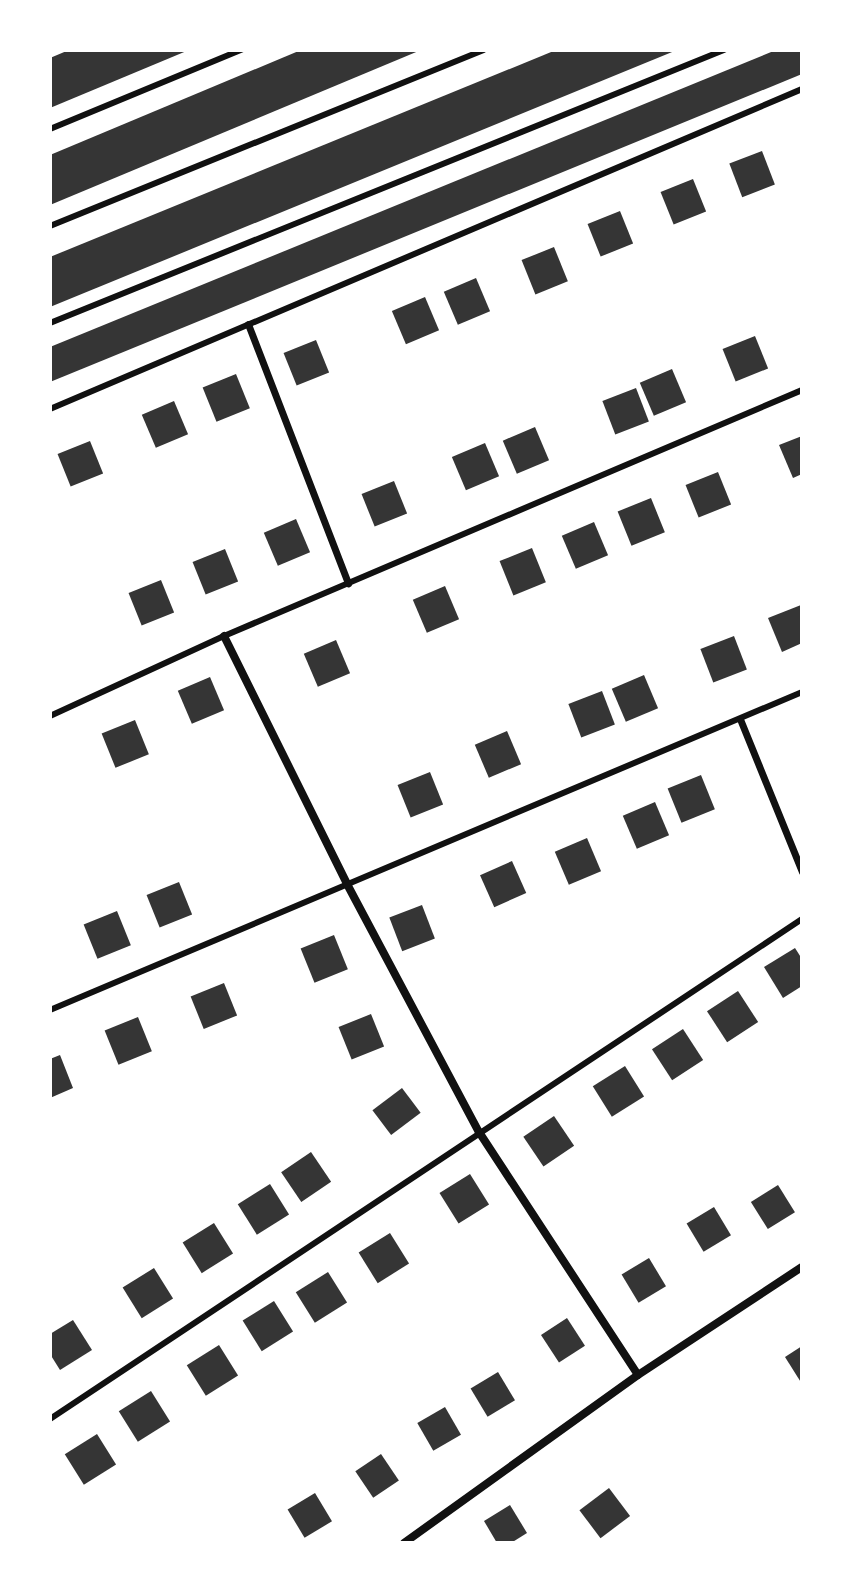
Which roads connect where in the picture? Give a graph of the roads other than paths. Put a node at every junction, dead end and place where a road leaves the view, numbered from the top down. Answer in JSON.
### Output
{"nodes":[{"id":1,"x":241,"y":50,"type":"edge"},
{"id":2,"x":484,"y":50,"type":"edge"},
{"id":3,"x":724,"y":50,"type":"edge"},
{"id":4,"x":802,"y":89,"type":"edge"},
{"id":5,"x":50,"y":129,"type":"edge"},
{"id":6,"x":50,"y":226,"type":"edge"},
{"id":7,"x":50,"y":323,"type":"edge"},
{"id":8,"x":248,"y":324,"type":"junction"},
{"id":9,"x":802,"y":390,"type":"edge"},
{"id":10,"x":50,"y":409,"type":"edge"},
{"id":11,"x":348,"y":583,"type":"junction"},
{"id":12,"x":224,"y":636,"type":"junction"},
{"id":13,"x":802,"y":692,"type":"edge"},
{"id":14,"x":50,"y":716,"type":"edge"},
{"id":15,"x":740,"y":719,"type":"junction"},
{"id":16,"x":802,"y":872,"type":"edge"},
{"id":17,"x":347,"y":884,"type":"junction"},
{"id":18,"x":802,"y":919,"type":"edge"},
{"id":19,"x":50,"y":1010,"type":"edge"},
{"id":20,"x":479,"y":1132,"type":"junction"},
{"id":21,"x":802,"y":1267,"type":"edge"},
{"id":22,"x":638,"y":1375,"type":"junction"},
{"id":23,"x":50,"y":1419,"type":"edge"},
{"id":24,"x":404,"y":1543,"type":"edge"}],
"edges":[{"from":1,"to":5,"type":"lane"},
{"from":2,"to":6,"type":"lane"},
{"from":3,"to":7,"type":"lane"},
{"from":4,"to":8,"type":"lane"},
{"from":8,"to":10,"type":"lane"},
{"from":8,"to":11,"type":"street"},
{"from":9,"to":11,"type":"lane"},
{"from":11,"to":12,"type":"lane"},
{"from":12,"to":14,"type":"lane"},
{"from":12,"to":17,"type":"street"},
{"from":13,"to":15,"type":"lane"},
{"from":15,"to":16,"type":"street"},
{"from":15,"to":17,"type":"lane"},
{"from":17,"to":19,"type":"lane"},
{"from":17,"to":20,"type":"street"},
{"from":18,"to":20,"type":"lane"},
{"from":20,"to":22,"type":"street"},
{"from":20,"to":23,"type":"lane"},
{"from":21,"to":22,"type":"street"},
{"from":22,"to":24,"type":"street"}]}
